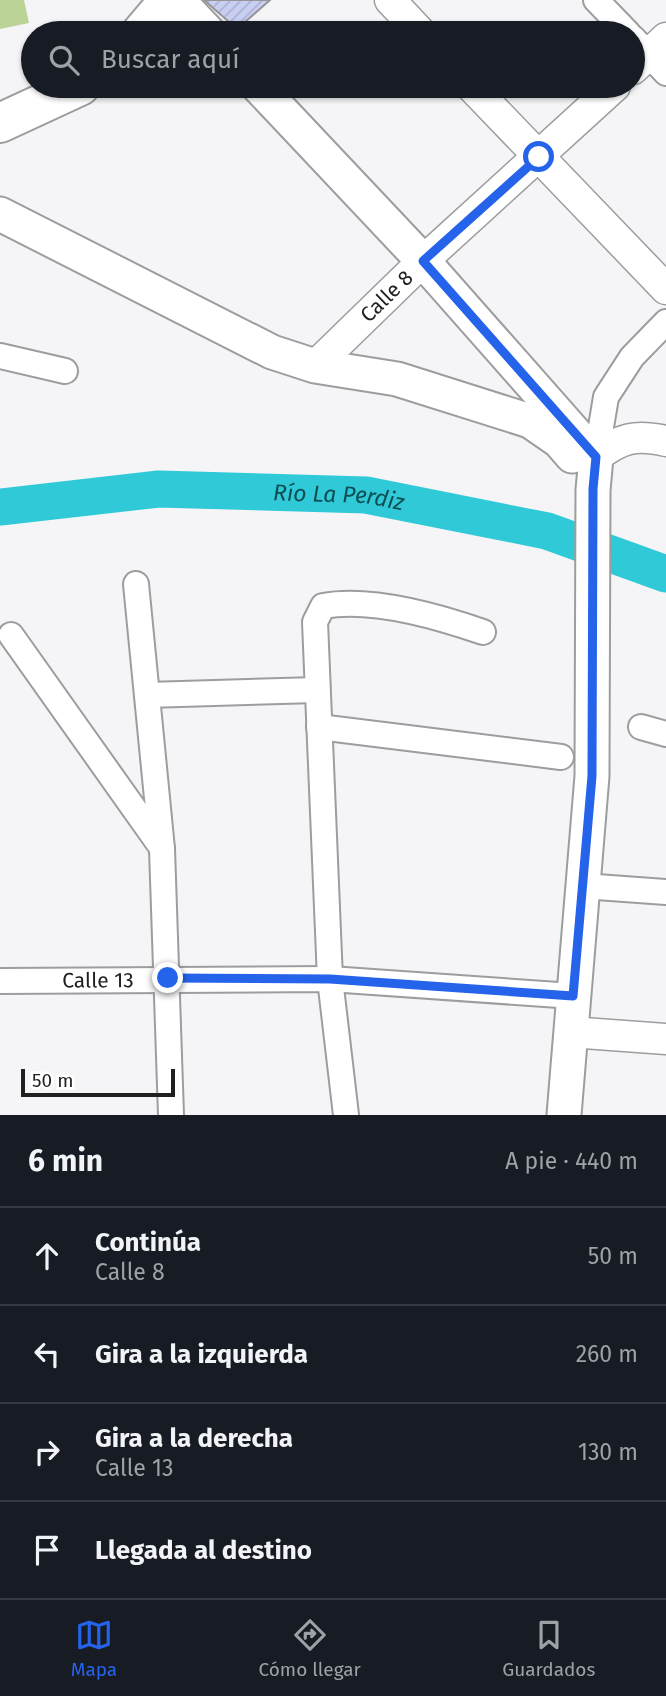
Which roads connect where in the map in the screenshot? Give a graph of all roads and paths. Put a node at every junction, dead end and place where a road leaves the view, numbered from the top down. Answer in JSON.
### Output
{"nodes":[{"id":1,"x":140,"y":0,"type":"edge"},
{"id":2,"x":169,"y":0,"type":"edge"},
{"id":3,"x":178,"y":0,"type":"edge"},
{"id":4,"x":390,"y":0,"type":"edge"},
{"id":5,"x":596,"y":0,"type":"edge"},
{"id":6,"x":123,"y":21,"type":"edge"},
{"id":7,"x":151,"y":21,"type":"edge"},
{"id":8,"x":198,"y":21,"type":"edge"},
{"id":9,"x":410,"y":21,"type":"edge"},
{"id":10,"x":616,"y":21,"type":"edge"},
{"id":11,"x":21,"y":89,"type":"edge"},
{"id":12,"x":0,"y":98,"type":"edge"},
{"id":13,"x":54,"y":98,"type":"edge"},
{"id":14,"x":269,"y":98,"type":"edge"},
{"id":15,"x":482,"y":98,"type":"edge"},
{"id":16,"x":602,"y":98,"type":"edge"},
{"id":17,"x":0,"y":123,"type":"edge"},
{"id":18,"x":539,"y":157,"type":"junction"},
{"id":19,"x":0,"y":214,"type":"edge"},
{"id":20,"x":423,"y":261,"type":"junction"},
{"id":21,"x":666,"y":289,"type":"edge"},
{"id":22,"x":666,"y":322,"type":"edge"},
{"id":23,"x":0,"y":356,"type":"edge"},
{"id":24,"x":315,"y":366,"type":"junction"},
{"id":25,"x":65,"y":371,"type":"dead end"},
{"id":26,"x":666,"y":441,"type":"edge"},
{"id":27,"x":594,"y":476,"type":"junction"},
{"id":28,"x":136,"y":584,"type":"dead end"},
{"id":29,"x":483,"y":632,"type":"dead end"},
{"id":30,"x":11,"y":635,"type":"dead end"},
{"id":31,"x":317,"y":690,"type":"junction"},
{"id":32,"x":147,"y":695,"type":"junction"},
{"id":33,"x":319,"y":727,"type":"junction"},
{"id":34,"x":641,"y":727,"type":"dead end"},
{"id":35,"x":666,"y":734,"type":"edge"},
{"id":36,"x":561,"y":757,"type":"dead end"},
{"id":37,"x":162,"y":849,"type":"junction"},
{"id":38,"x":583,"y":886,"type":"junction"},
{"id":39,"x":666,"y":892,"type":"edge"},
{"id":40,"x":168,"y":978,"type":"junction"},
{"id":41,"x":330,"y":979,"type":"junction"},
{"id":42,"x":0,"y":981,"type":"edge"},
{"id":43,"x":573,"y":996,"type":"junction"},
{"id":44,"x":570,"y":1032,"type":"junction"},
{"id":45,"x":666,"y":1039,"type":"edge"},
{"id":46,"x":171,"y":1115,"type":"edge"},
{"id":47,"x":346,"y":1115,"type":"edge"},
{"id":48,"x":564,"y":1115,"type":"edge"}],
"edges":[{"from":1,"to":6,"type":"main road"},
{"from":2,"to":7,"type":"main road"},
{"from":3,"to":8,"type":"main road"},
{"from":4,"to":9,"type":"street"},
{"from":5,"to":10,"type":"street"},
{"from":11,"to":12,"type":"main road"},
{"from":13,"to":17,"type":"main road"},
{"from":14,"to":20,"type":"main road"},
{"from":15,"to":18,"type":"street"},
{"from":16,"to":18,"type":"street","name":"Calle 8"},
{"from":18,"to":20,"type":"street","name":"Calle 8"},
{"from":18,"to":21,"type":"street"},
{"from":19,"to":24,"type":"main road"},
{"from":20,"to":24,"type":"street","name":"Calle 8"},
{"from":20,"to":27,"type":"main road"},
{"from":22,"to":27,"type":"street"},
{"from":23,"to":25,"type":"street"},
{"from":24,"to":27,"type":"main road"},
{"from":26,"to":27,"type":"street"},
{"from":27,"to":38,"type":"main road"},
{"from":28,"to":32,"type":"street"},
{"from":29,"to":31,"type":"street"},
{"from":30,"to":37,"type":"street"},
{"from":31,"to":32,"type":"street"},
{"from":31,"to":33,"type":"street"},
{"from":32,"to":37,"type":"street"},
{"from":33,"to":36,"type":"street"},
{"from":33,"to":41,"type":"street"},
{"from":34,"to":35,"type":"street"},
{"from":37,"to":40,"type":"street"},
{"from":38,"to":39,"type":"street"},
{"from":38,"to":43,"type":"main road"},
{"from":40,"to":41,"type":"street","name":"Calle 13"},
{"from":40,"to":42,"type":"street","name":"Calle 13"},
{"from":40,"to":46,"type":"street"},
{"from":41,"to":43,"type":"street","name":"Calle 13"},
{"from":41,"to":47,"type":"street"},
{"from":43,"to":44,"type":"main road"},
{"from":44,"to":45,"type":"street"},
{"from":44,"to":48,"type":"main road"}]}
